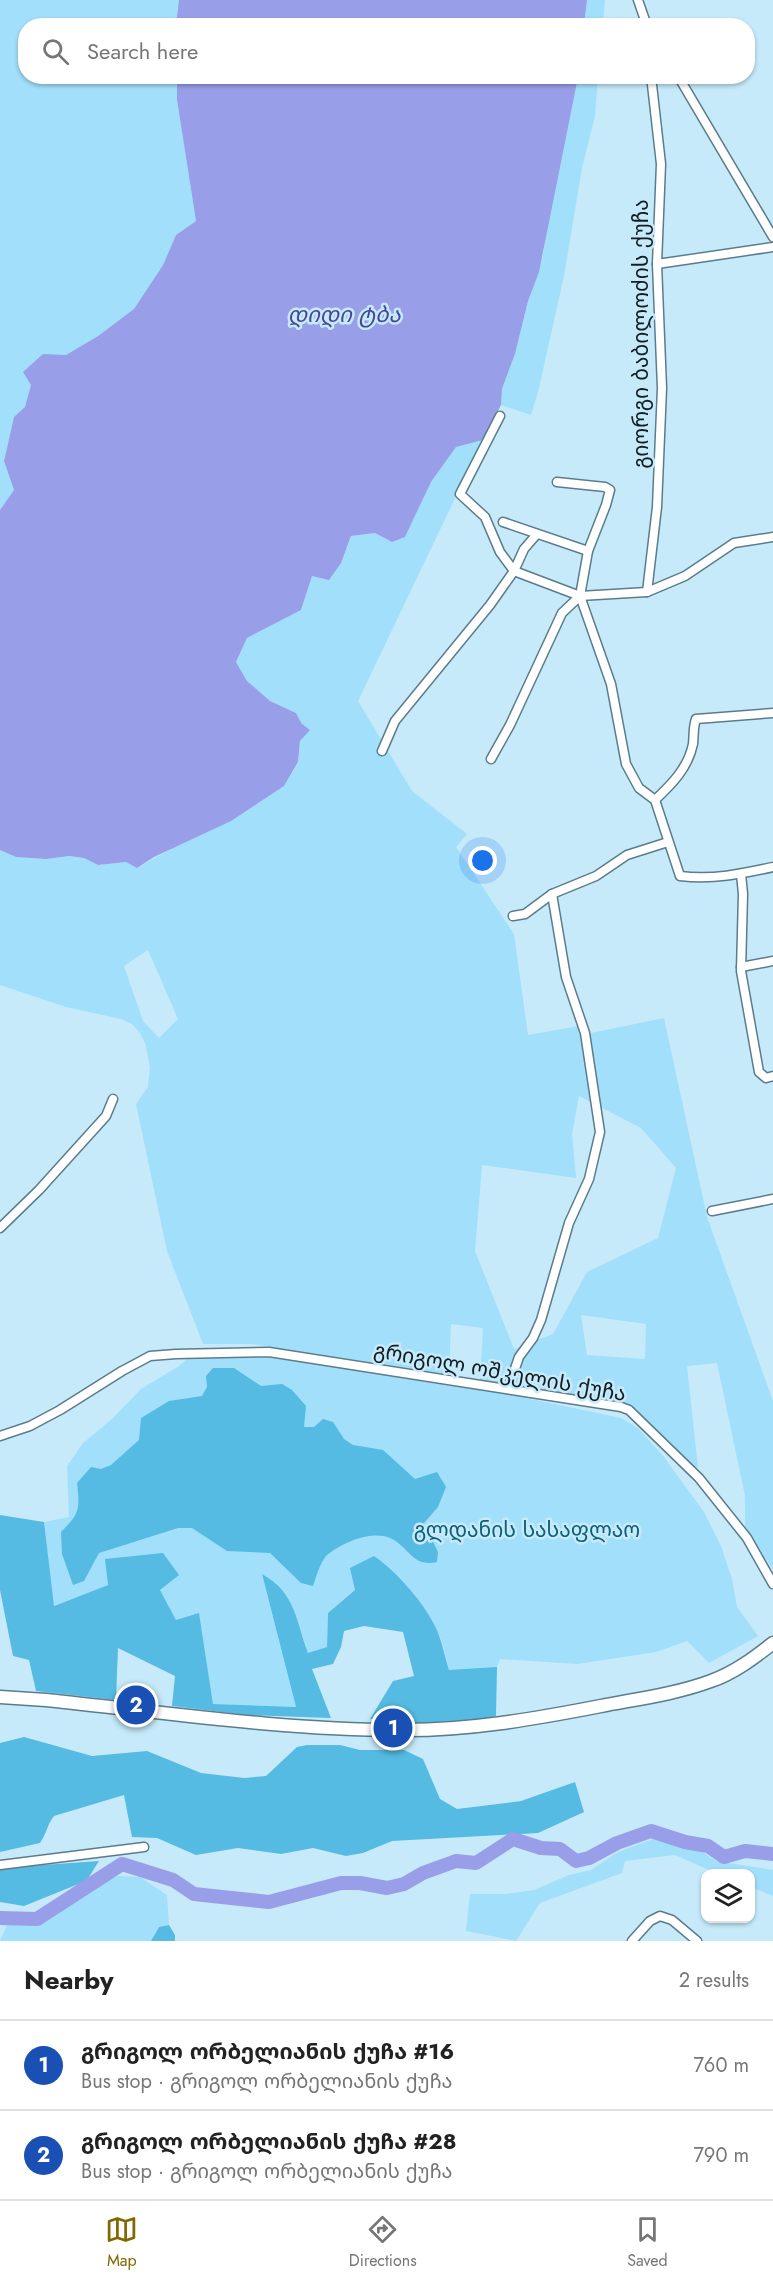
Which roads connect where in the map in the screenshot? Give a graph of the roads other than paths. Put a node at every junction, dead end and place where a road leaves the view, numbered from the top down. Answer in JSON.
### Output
{"nodes":[{"id":1,"x":638,"y":0,"type":"edge"},
{"id":2,"x":644,"y":18,"type":"edge"},
{"id":3,"x":652,"y":84,"type":"edge"},
{"id":4,"x":683,"y":84,"type":"edge"},
{"id":5,"x":773,"y":237,"type":"edge"},
{"id":6,"x":773,"y":248,"type":"edge"},
{"id":7,"x":657,"y":264,"type":"junction"},
{"id":8,"x":500,"y":416,"type":"dead end"},
{"id":9,"x":557,"y":482,"type":"dead end"},
{"id":10,"x":503,"y":522,"type":"dead end"},
{"id":11,"x":537,"y":534,"type":"junction"},
{"id":12,"x":773,"y":537,"type":"edge"},
{"id":13,"x":588,"y":551,"type":"junction"},
{"id":14,"x":514,"y":571,"type":"junction"},
{"id":15,"x":647,"y":592,"type":"junction"},
{"id":16,"x":580,"y":596,"type":"junction"},
{"id":17,"x":773,"y":713,"type":"edge"},
{"id":18,"x":382,"y":751,"type":"dead end"},
{"id":19,"x":490,"y":759,"type":"dead end"},
{"id":20,"x":655,"y":800,"type":"junction"},
{"id":21,"x":668,"y":842,"type":"junction"},
{"id":22,"x":773,"y":867,"type":"edge"},
{"id":23,"x":741,"y":874,"type":"junction"},
{"id":24,"x":552,"y":894,"type":"junction"},
{"id":25,"x":513,"y":916,"type":"dead end"},
{"id":26,"x":773,"y":961,"type":"edge"},
{"id":27,"x":741,"y":967,"type":"junction"},
{"id":28,"x":773,"y":1076,"type":"edge"},
{"id":29,"x":113,"y":1100,"type":"dead end"},
{"id":30,"x":773,"y":1199,"type":"edge"},
{"id":31,"x":712,"y":1211,"type":"dead end"},
{"id":32,"x":0,"y":1228,"type":"edge"},
{"id":33,"x":508,"y":1389,"type":"junction"},
{"id":34,"x":0,"y":1436,"type":"edge"},
{"id":35,"x":773,"y":1584,"type":"edge"},
{"id":36,"x":773,"y":1643,"type":"edge"},
{"id":37,"x":0,"y":1697,"type":"edge"},
{"id":38,"x":144,"y":1847,"type":"dead end"},
{"id":39,"x":0,"y":1865,"type":"edge"},
{"id":40,"x":632,"y":1941,"type":"edge"},
{"id":41,"x":697,"y":1941,"type":"edge"}],
"edges":[{"from":1,"to":2,"type":"street"},
{"from":3,"to":7,"type":"street","name":"გიორგი ბაბილოძის ქუჩა"},
{"from":4,"to":5,"type":"street"},
{"from":6,"to":7,"type":"street"},
{"from":7,"to":15,"type":"street","name":"გიორგი ბაბილოძის ქუჩა"},
{"from":8,"to":14,"type":"street"},
{"from":9,"to":13,"type":"street"},
{"from":10,"to":11,"type":"street"},
{"from":11,"to":13,"type":"street"},
{"from":11,"to":14,"type":"street"},
{"from":12,"to":15,"type":"street"},
{"from":13,"to":16,"type":"street"},
{"from":14,"to":16,"type":"street"},
{"from":14,"to":18,"type":"street"},
{"from":15,"to":16,"type":"street"},
{"from":16,"to":19,"type":"street"},
{"from":16,"to":20,"type":"street"},
{"from":17,"to":20,"type":"street"},
{"from":20,"to":21,"type":"street"},
{"from":21,"to":23,"type":"street"},
{"from":21,"to":24,"type":"street"},
{"from":22,"to":23,"type":"street"},
{"from":23,"to":27,"type":"street"},
{"from":24,"to":25,"type":"street"},
{"from":24,"to":33,"type":"street"},
{"from":26,"to":27,"type":"street"},
{"from":27,"to":28,"type":"street"},
{"from":29,"to":32,"type":"street"},
{"from":30,"to":31,"type":"street"},
{"from":33,"to":34,"type":"street","name":"გრიგოლ ოშკელის ქუჩა"},
{"from":33,"to":35,"type":"street","name":"გრიგოლ ოშკელის ქუჩა"},
{"from":36,"to":37,"type":"main road"},
{"from":38,"to":39,"type":"street"},
{"from":40,"to":41,"type":"street"}]}
